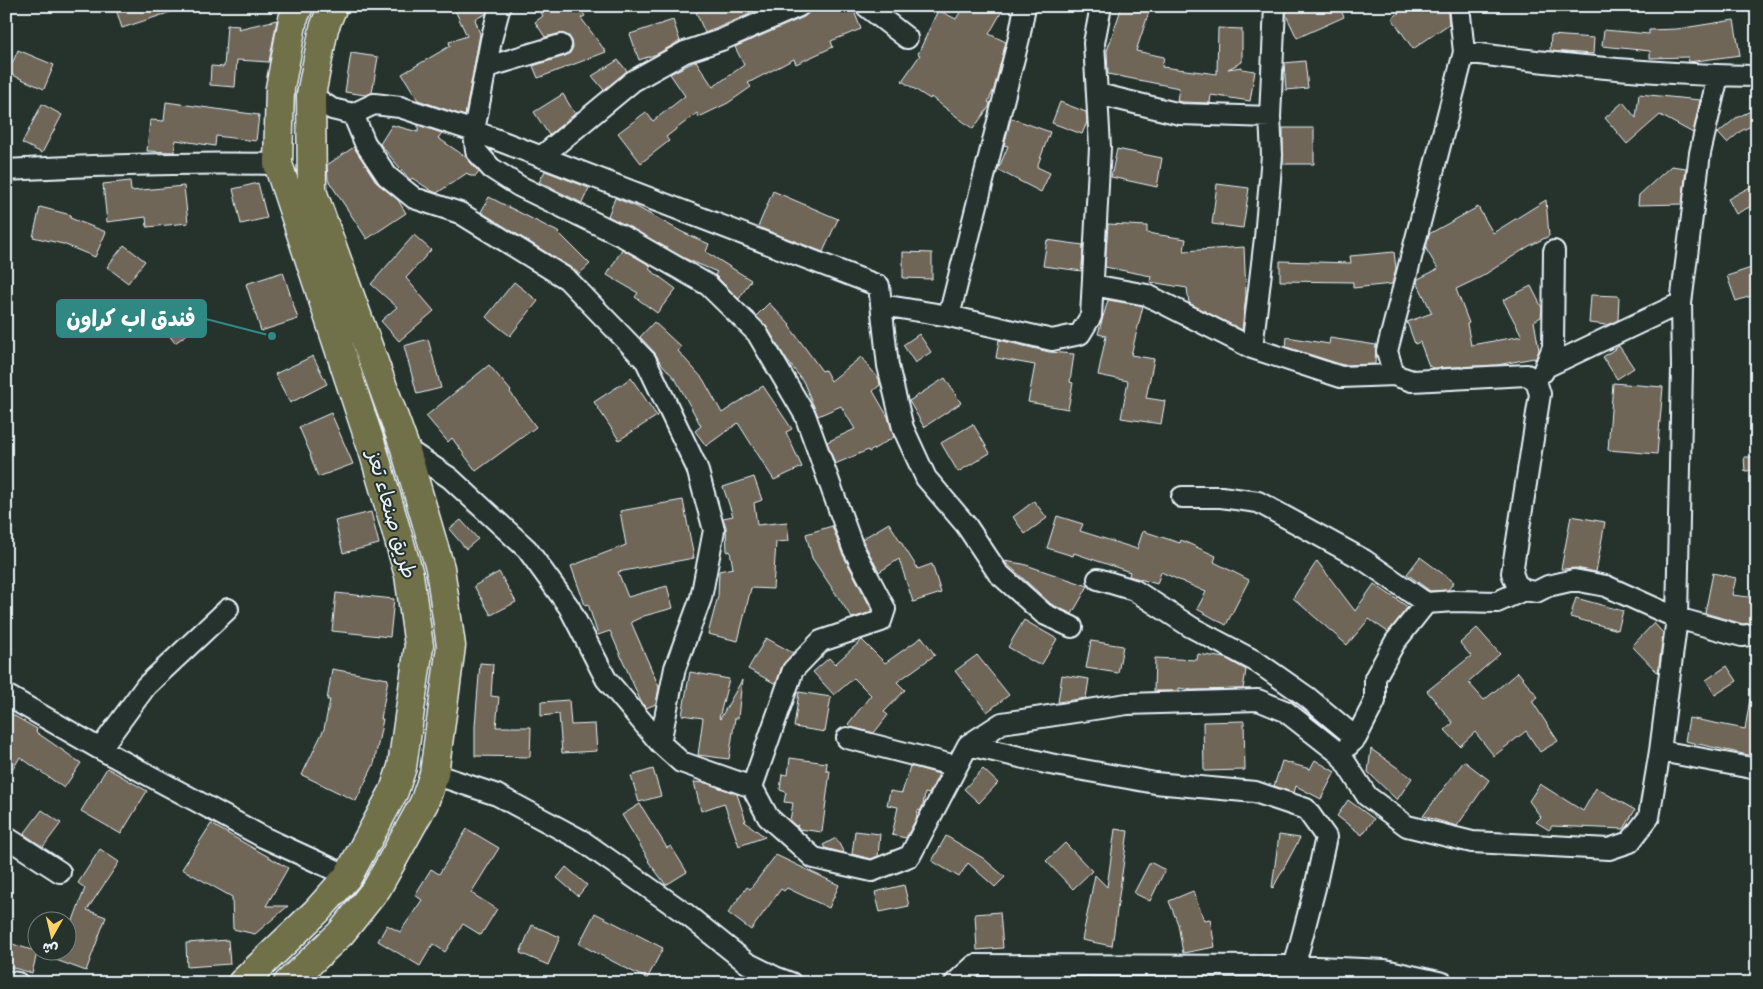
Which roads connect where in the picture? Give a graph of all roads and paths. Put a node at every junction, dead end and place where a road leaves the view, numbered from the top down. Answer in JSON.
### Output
{"nodes":[{"id":1,"x":298,"y":6,"type":"edge"},
{"id":2,"x":333,"y":6,"type":"edge"},
{"id":3,"x":500,"y":6,"type":"edge"},
{"id":4,"x":799,"y":6,"type":"edge"},
{"id":5,"x":866,"y":6,"type":"edge"},
{"id":6,"x":1025,"y":6,"type":"edge"},
{"id":7,"x":1101,"y":6,"type":"edge"},
{"id":8,"x":1275,"y":6,"type":"edge"},
{"id":9,"x":1459,"y":6,"type":"edge"},
{"id":10,"x":907,"y":38,"type":"dead end"},
{"id":11,"x":561,"y":45,"type":"dead end"},
{"id":12,"x":1464,"y":52,"type":"junction"},
{"id":13,"x":487,"y":67,"type":"junction"},
{"id":14,"x":1718,"y":76,"type":"junction"},
{"id":15,"x":1757,"y":76,"type":"edge"},
{"id":16,"x":1098,"y":94,"type":"junction"},
{"id":17,"x":311,"y":95,"type":"junction"},
{"id":18,"x":353,"y":114,"type":"junction"},
{"id":19,"x":1270,"y":117,"type":"junction"},
{"id":20,"x":474,"y":132,"type":"junction"},
{"id":21,"x":542,"y":157,"type":"junction"},
{"id":22,"x":278,"y":164,"type":"junction"},
{"id":23,"x":6,"y":170,"type":"edge"},
{"id":24,"x":1554,"y":251,"type":"dead end"},
{"id":25,"x":1093,"y":285,"type":"junction"},
{"id":26,"x":1681,"y":303,"type":"junction"},
{"id":27,"x":882,"y":305,"type":"junction"},
{"id":28,"x":949,"y":316,"type":"junction"},
{"id":29,"x":1252,"y":348,"type":"junction"},
{"id":30,"x":1541,"y":374,"type":"junction"},
{"id":31,"x":1394,"y":375,"type":"junction"},
{"id":32,"x":405,"y":448,"type":"junction"},
{"id":33,"x":414,"y":481,"type":"junction"},
{"id":34,"x":383,"y":490,"type":"junction"},
{"id":35,"x":1182,"y":497,"type":"dead end"},
{"id":36,"x":1098,"y":579,"type":"dead end"},
{"id":37,"x":1524,"y":590,"type":"junction"},
{"id":38,"x":1426,"y":603,"type":"junction"},
{"id":39,"x":228,"y":609,"type":"dead end"},
{"id":40,"x":1677,"y":618,"type":"junction"},
{"id":41,"x":1072,"y":627,"type":"dead end"},
{"id":42,"x":1757,"y":634,"type":"edge"},
{"id":43,"x":6,"y":695,"type":"edge"},
{"id":44,"x":847,"y":738,"type":"dead end"},
{"id":45,"x":1356,"y":738,"type":"junction"},
{"id":46,"x":660,"y":743,"type":"junction"},
{"id":47,"x":968,"y":745,"type":"junction"},
{"id":48,"x":100,"y":749,"type":"junction"},
{"id":49,"x":1660,"y":751,"type":"junction"},
{"id":50,"x":1340,"y":754,"type":"junction"},
{"id":51,"x":956,"y":766,"type":"junction"},
{"id":52,"x":1757,"y":769,"type":"edge"},
{"id":53,"x":434,"y":774,"type":"junction"},
{"id":54,"x":752,"y":787,"type":"junction"},
{"id":55,"x":6,"y":837,"type":"edge"},
{"id":56,"x":60,"y":872,"type":"dead end"},
{"id":57,"x":348,"y":876,"type":"junction"},
{"id":58,"x":1292,"y":975,"type":"edge"},
{"id":59,"x":6,"y":980,"type":"edge"},
{"id":60,"x":18,"y":983,"type":"edge"},
{"id":61,"x":242,"y":983,"type":"edge"},
{"id":62,"x":288,"y":983,"type":"edge"},
{"id":63,"x":791,"y":983,"type":"edge"},
{"id":64,"x":955,"y":983,"type":"edge"},
{"id":65,"x":1443,"y":983,"type":"edge"}],
"edges":[{"from":1,"to":22,"type":"highway","name":"طريق صنعاء تعز"},
{"from":2,"to":17,"type":"highway","name":"طريق صنعاء تعز"},
{"from":3,"to":13,"type":"street"},
{"from":4,"to":21,"type":"street"},
{"from":5,"to":10,"type":"street"},
{"from":6,"to":28,"type":"street"},
{"from":7,"to":16,"type":"street"},
{"from":8,"to":19,"type":"street"},
{"from":9,"to":12,"type":"street"},
{"from":11,"to":13,"type":"street"},
{"from":12,"to":14,"type":"street"},
{"from":12,"to":31,"type":"street"},
{"from":13,"to":20,"type":"street"},
{"from":14,"to":15,"type":"street"},
{"from":14,"to":26,"type":"street"},
{"from":16,"to":19,"type":"street"},
{"from":16,"to":25,"type":"street"},
{"from":17,"to":18,"type":"street"},
{"from":17,"to":32,"type":"highway","name":"طريق صنعاء تعز"},
{"from":18,"to":20,"type":"street"},
{"from":18,"to":46,"type":"street"},
{"from":19,"to":29,"type":"street"},
{"from":20,"to":21,"type":"street"},
{"from":20,"to":54,"type":"street"},
{"from":21,"to":27,"type":"street"},
{"from":22,"to":23,"type":"street"},
{"from":22,"to":34,"type":"highway","name":"طريق صنعاء تعز"},
{"from":24,"to":30,"type":"street"},
{"from":25,"to":28,"type":"street"},
{"from":25,"to":29,"type":"street"},
{"from":26,"to":30,"type":"street"},
{"from":26,"to":40,"type":"street"},
{"from":27,"to":28,"type":"street"},
{"from":27,"to":41,"type":"street"},
{"from":29,"to":31,"type":"street"},
{"from":30,"to":31,"type":"street"},
{"from":30,"to":37,"type":"street"},
{"from":32,"to":33,"type":"highway","name":"طريق صنعاء تعز"},
{"from":32,"to":46,"type":"street"},
{"from":33,"to":34,"type":"highway"},
{"from":33,"to":53,"type":"highway","name":"طريق صنعاء تعز"},
{"from":34,"to":57,"type":"highway","name":"طريق صنعاء تعز"},
{"from":35,"to":38,"type":"street"},
{"from":36,"to":45,"type":"street"},
{"from":37,"to":38,"type":"street"},
{"from":37,"to":40,"type":"street"},
{"from":38,"to":45,"type":"street"},
{"from":39,"to":48,"type":"street"},
{"from":40,"to":42,"type":"street"},
{"from":40,"to":49,"type":"street"},
{"from":43,"to":48,"type":"street"},
{"from":44,"to":51,"type":"street"},
{"from":45,"to":50,"type":"street"},
{"from":46,"to":54,"type":"street"},
{"from":47,"to":50,"type":"street"},
{"from":47,"to":51,"type":"street"},
{"from":47,"to":58,"type":"street"},
{"from":48,"to":57,"type":"street"},
{"from":49,"to":50,"type":"street"},
{"from":49,"to":52,"type":"street"},
{"from":51,"to":54,"type":"street"},
{"from":53,"to":62,"type":"highway","name":"طريق صنعاء تعز"},
{"from":53,"to":63,"type":"street"},
{"from":55,"to":56,"type":"street"},
{"from":57,"to":61,"type":"highway","name":"طريق صنعاء تعز"},
{"from":58,"to":64,"type":"street"},
{"from":58,"to":65,"type":"street"},
{"from":59,"to":60,"type":"street"}]}
